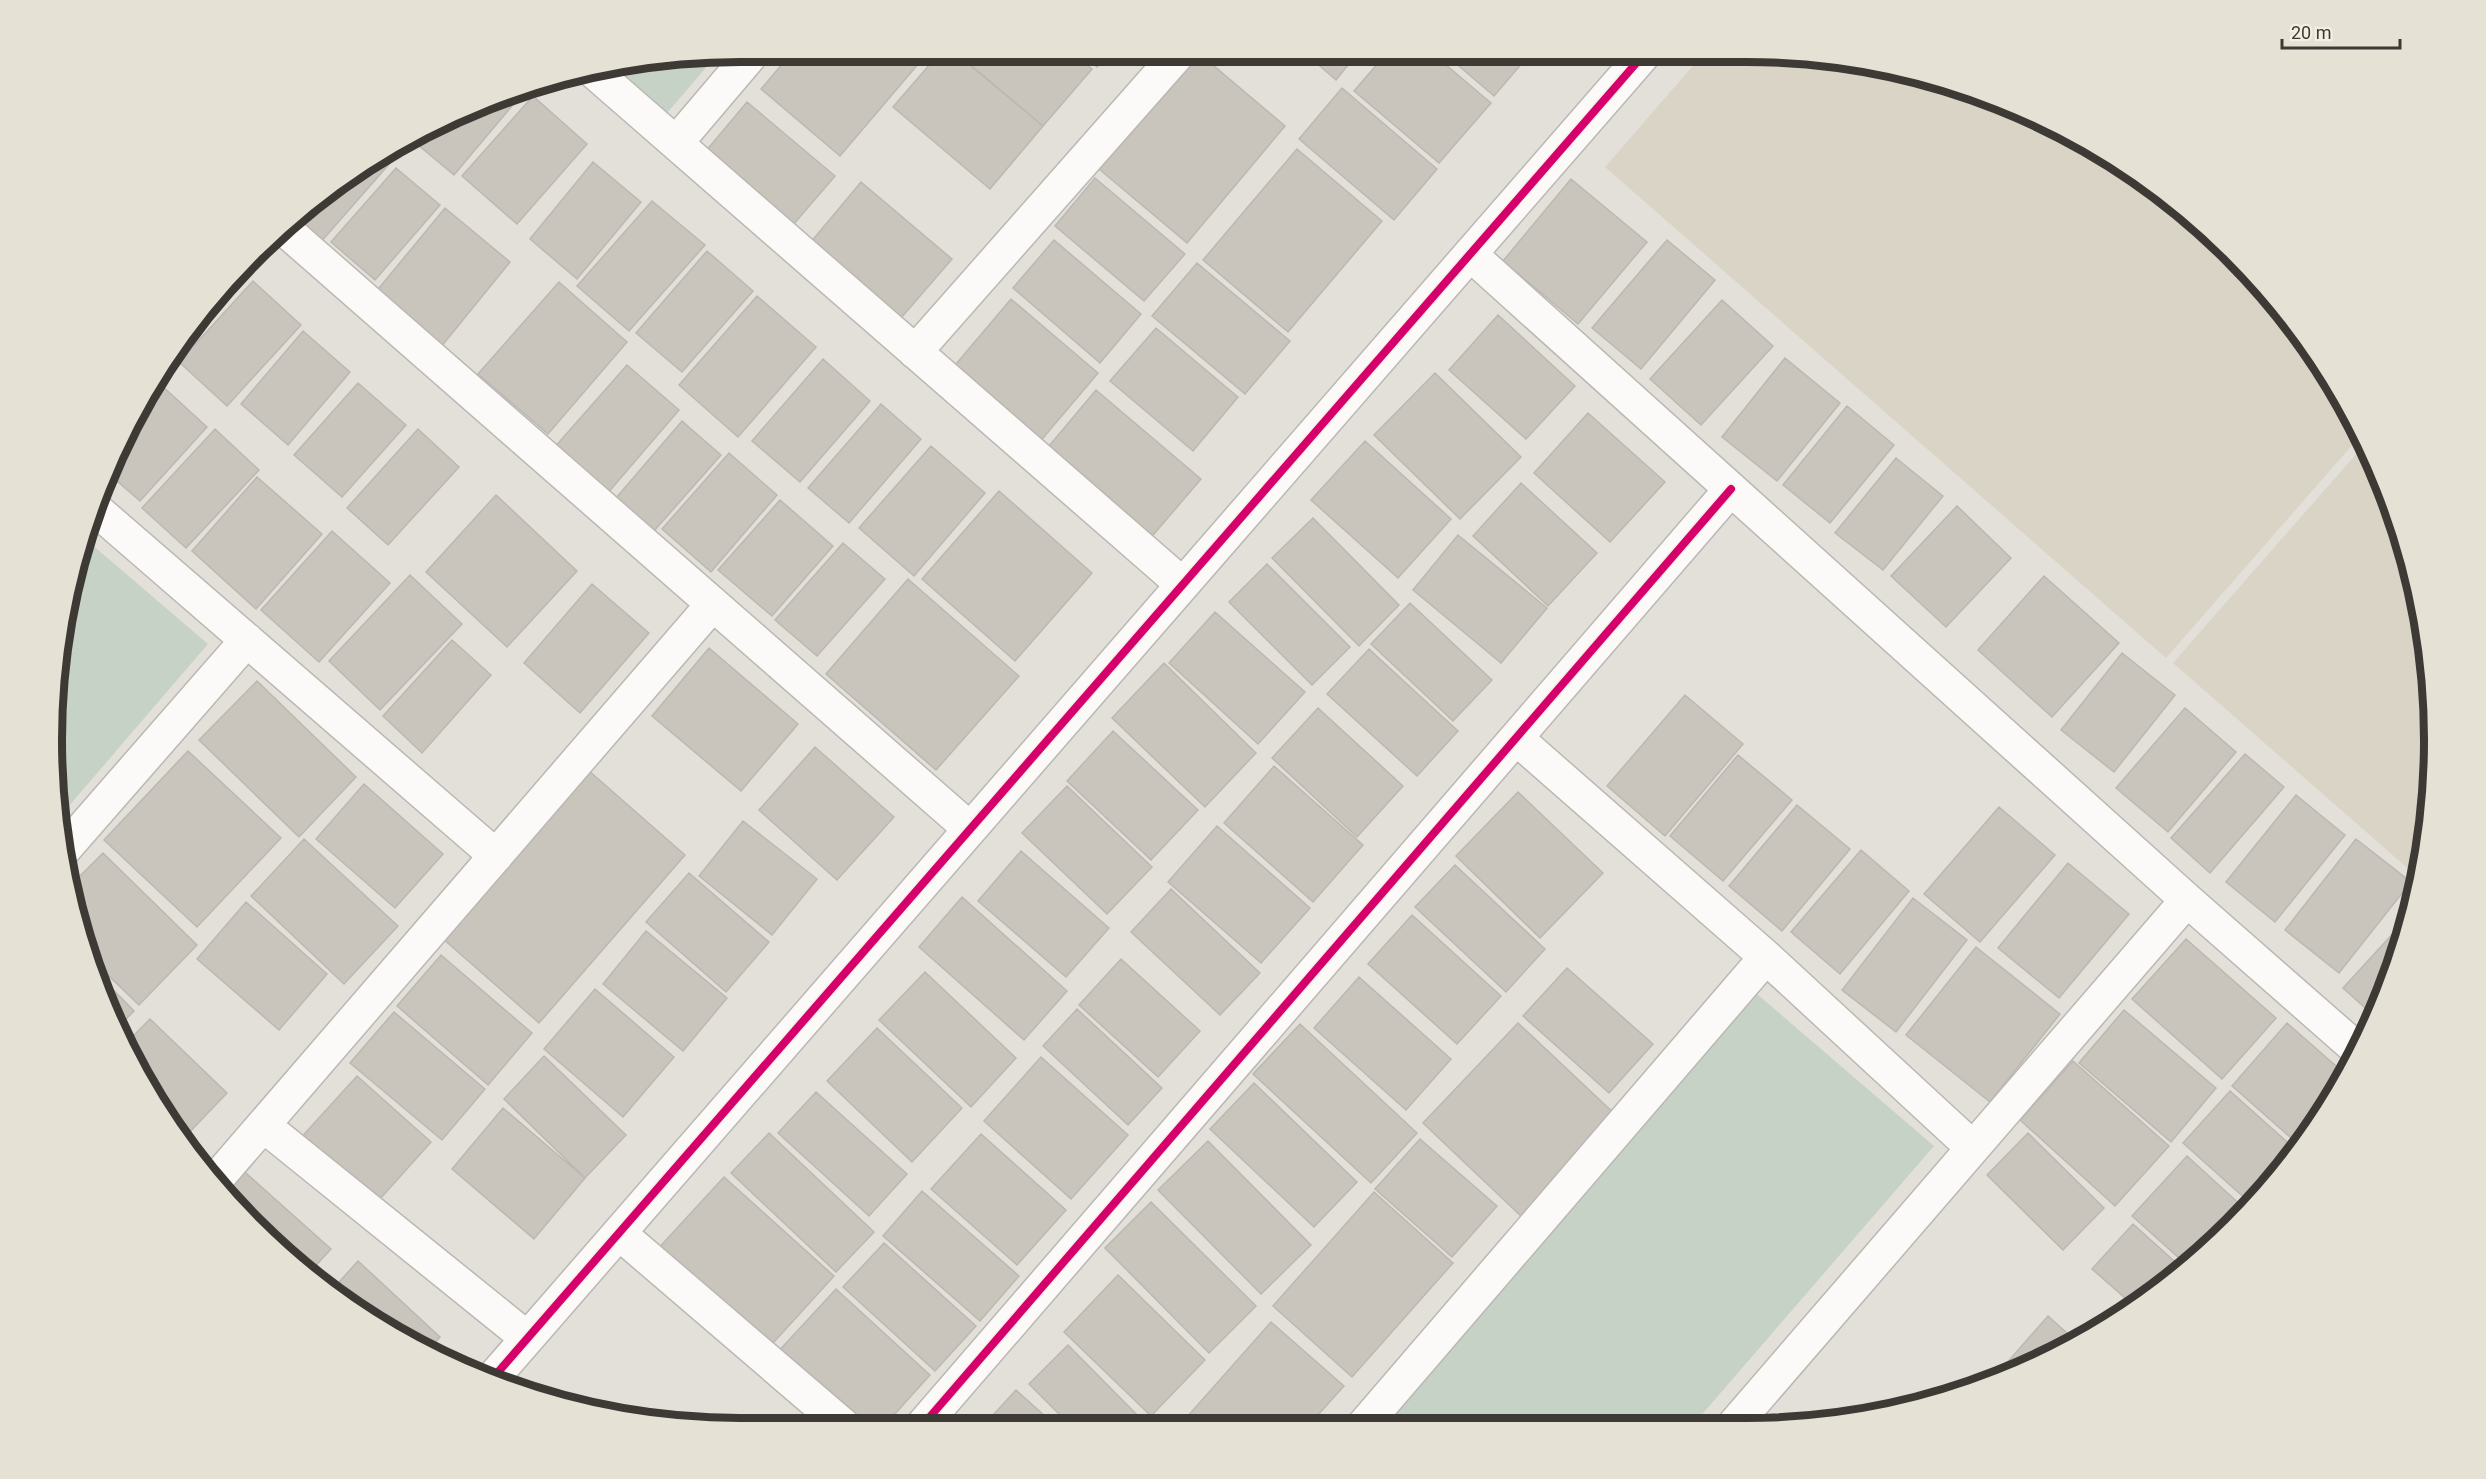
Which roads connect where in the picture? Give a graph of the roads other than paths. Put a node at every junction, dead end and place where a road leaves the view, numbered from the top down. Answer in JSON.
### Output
{"nodes":[{"id":1,"x":745,"y":62,"type":"edge"},
{"id":2,"x":1171,"y":62,"type":"edge"},
{"id":3,"x":1637,"y":62,"type":"edge"},
{"id":4,"x":600,"y":77,"type":"edge"},
{"id":5,"x":676,"y":144,"type":"junction"},
{"id":6,"x":289,"y":233,"type":"edge"},
{"id":7,"x":1470,"y":254,"type":"junction"},
{"id":8,"x":915,"y":352,"type":"junction"},
{"id":9,"x":1731,"y":489,"type":"junction"},
{"id":10,"x":100,"y":513,"type":"edge"},
{"id":11,"x":1182,"y":584,"type":"junction"},
{"id":12,"x":713,"y":604,"type":"junction"},
{"id":13,"x":247,"y":640,"type":"junction"},
{"id":14,"x":1516,"y":738,"type":"junction"},
{"id":15,"x":970,"y":829,"type":"junction"},
{"id":16,"x":70,"y":843,"type":"edge"},
{"id":17,"x":496,"y":856,"type":"junction"},
{"id":18,"x":2187,"y":900,"type":"junction"},
{"id":19,"x":1766,"y":957,"type":"junction"},
{"id":20,"x":2352,"y":1045,"type":"edge"},
{"id":21,"x":263,"y":1125,"type":"junction"},
{"id":22,"x":1973,"y":1148,"type":"junction"},
{"id":23,"x":220,"y":1175,"type":"edge"},
{"id":24,"x":619,"y":1233,"type":"junction"},
{"id":25,"x":527,"y":1338,"type":"junction"},
{"id":26,"x":497,"y":1373,"type":"edge"},
{"id":27,"x":835,"y":1418,"type":"edge"},
{"id":28,"x":929,"y":1418,"type":"edge"},
{"id":29,"x":1370,"y":1418,"type":"edge"},
{"id":30,"x":1740,"y":1418,"type":"edge"}],
"edges":[{"from":1,"to":5,"type":"street"},
{"from":2,"to":8,"type":"street"},
{"from":3,"to":7,"type":"street"},
{"from":4,"to":5,"type":"street"},
{"from":5,"to":8,"type":"street"},
{"from":6,"to":12,"type":"street"},
{"from":7,"to":9,"type":"street"},
{"from":7,"to":11,"type":"street"},
{"from":8,"to":11,"type":"street"},
{"from":9,"to":14,"type":"street"},
{"from":9,"to":18,"type":"street"},
{"from":10,"to":13,"type":"street"},
{"from":11,"to":15,"type":"street"},
{"from":12,"to":15,"type":"street"},
{"from":12,"to":17,"type":"street"},
{"from":13,"to":16,"type":"street"},
{"from":13,"to":17,"type":"street"},
{"from":14,"to":19,"type":"street"},
{"from":14,"to":28,"type":"street"},
{"from":15,"to":24,"type":"street"},
{"from":17,"to":21,"type":"street"},
{"from":18,"to":20,"type":"street"},
{"from":18,"to":22,"type":"street"},
{"from":19,"to":22,"type":"street"},
{"from":19,"to":29,"type":"street"},
{"from":21,"to":23,"type":"street"},
{"from":21,"to":25,"type":"street"},
{"from":22,"to":30,"type":"street"},
{"from":24,"to":25,"type":"street"},
{"from":24,"to":27,"type":"street"},
{"from":25,"to":26,"type":"street"}]}
